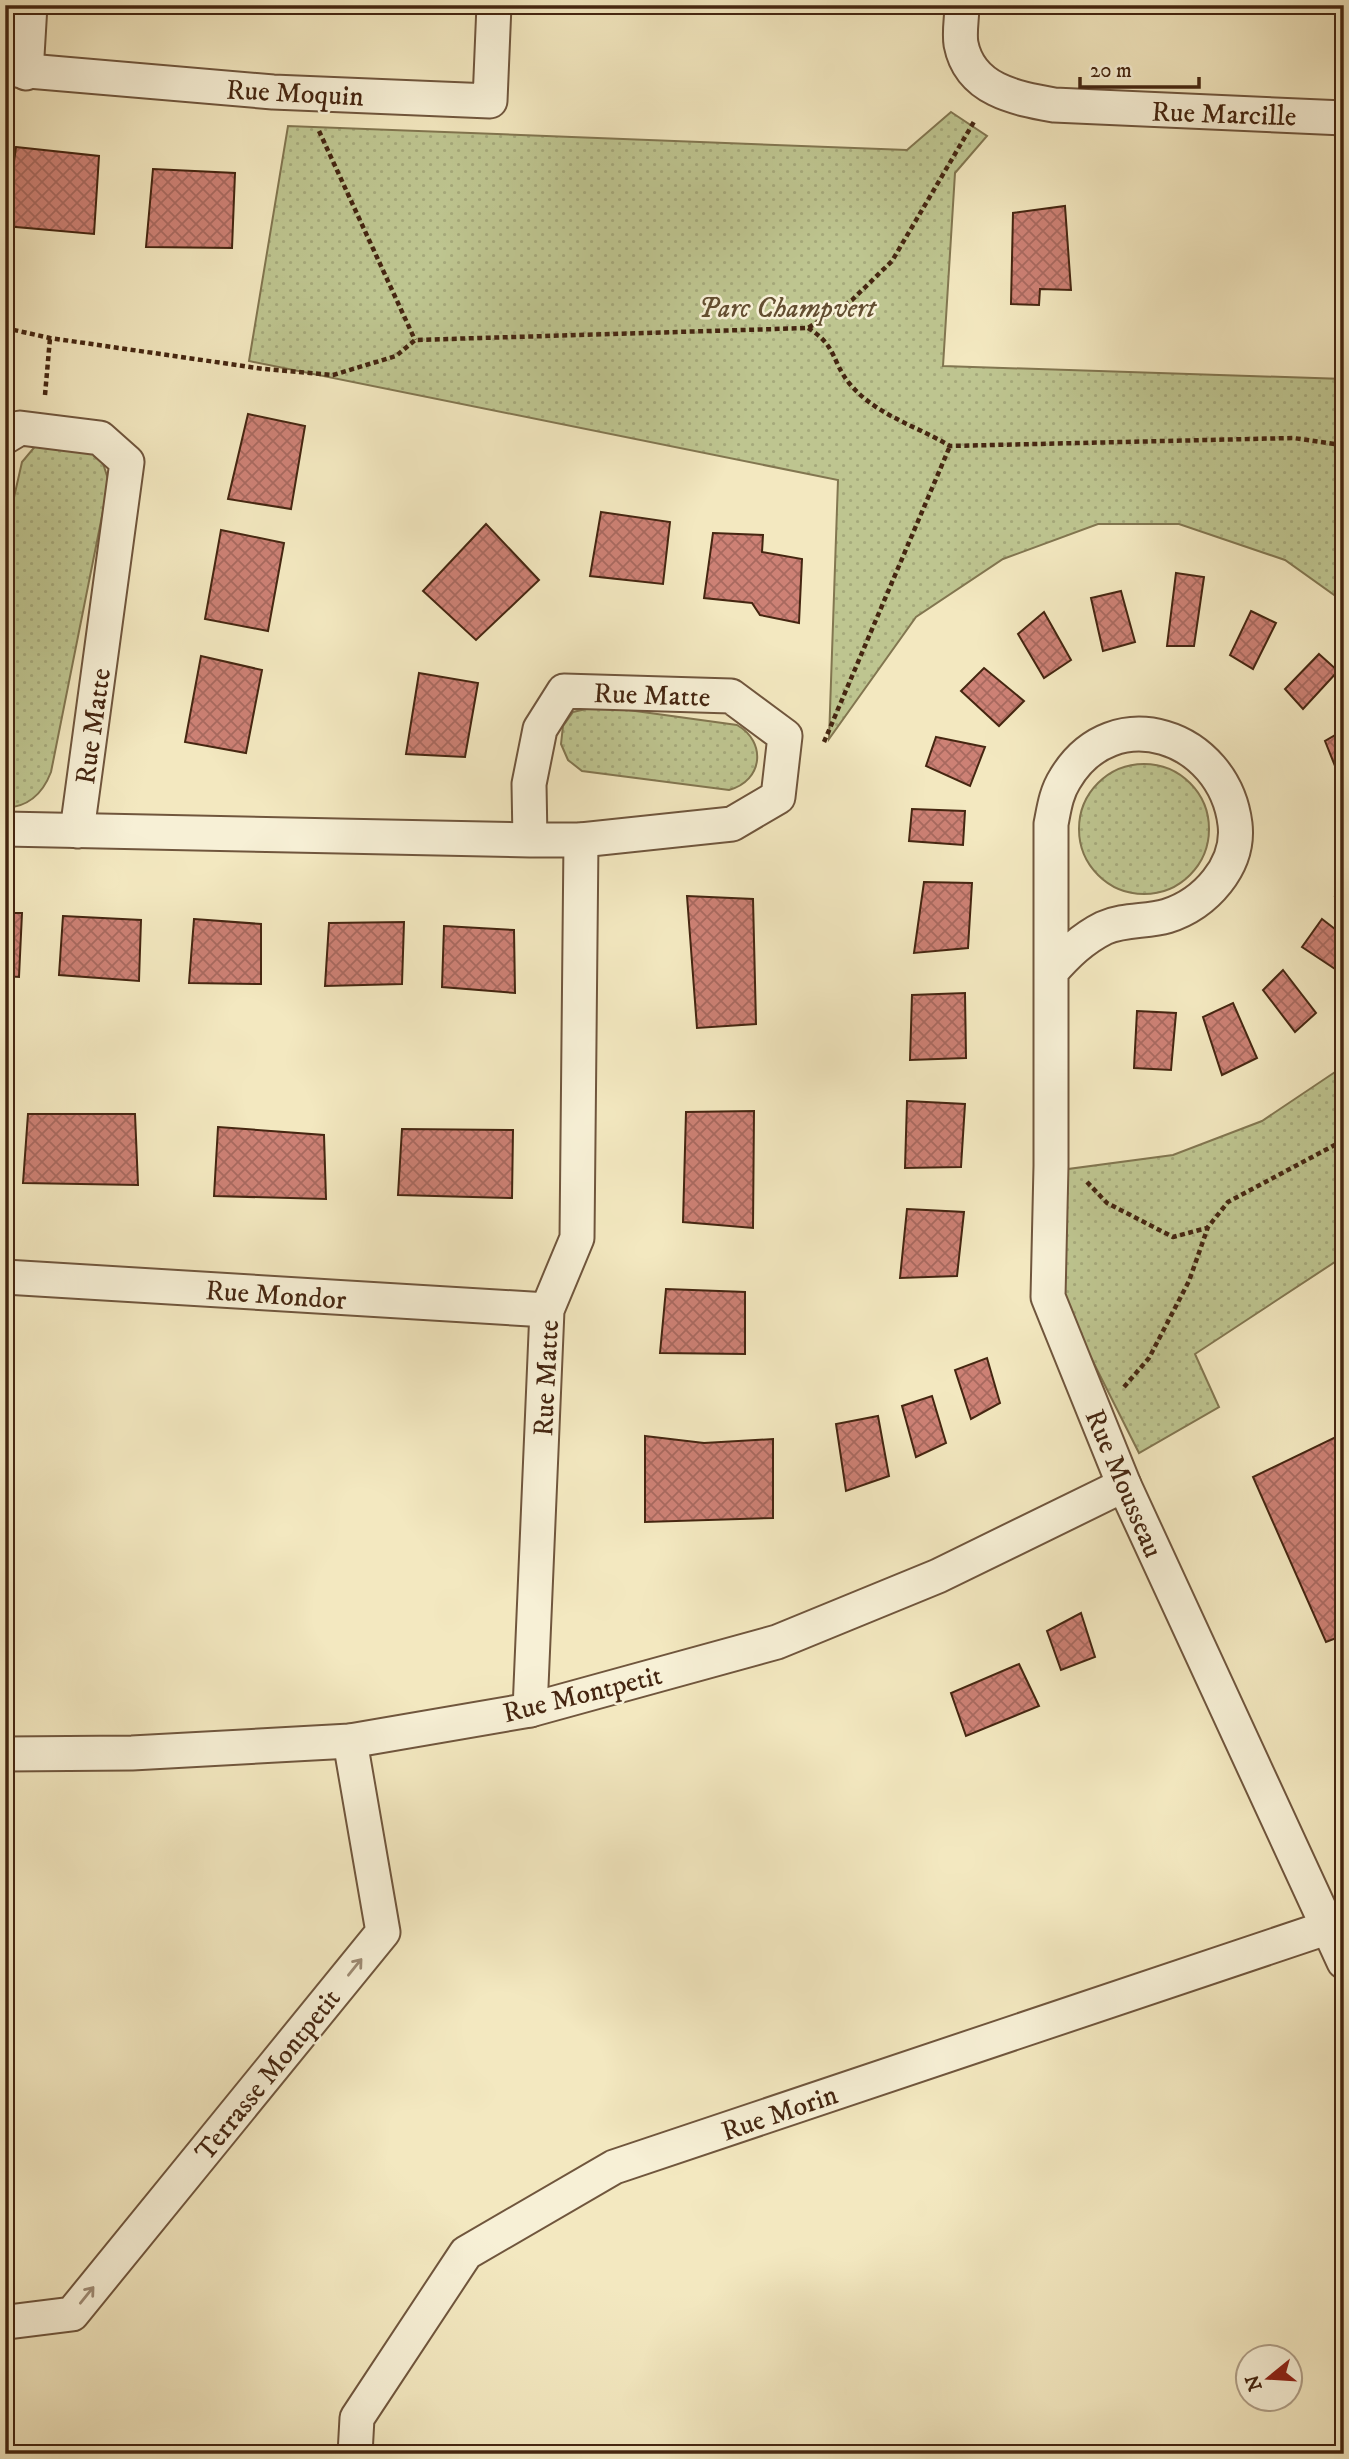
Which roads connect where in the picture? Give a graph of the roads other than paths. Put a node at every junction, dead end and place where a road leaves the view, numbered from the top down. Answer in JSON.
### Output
{"nodes":[{"id":1,"x":30,"y":5,"type":"edge"},
{"id":2,"x":494,"y":5,"type":"edge"},
{"id":3,"x":962,"y":5,"type":"edge"},
{"id":4,"x":16,"y":71,"type":"edge"},
{"id":5,"x":1344,"y":118,"type":"edge"},
{"id":6,"x":5,"y":437,"type":"edge"},
{"id":7,"x":5,"y":829,"type":"edge"},
{"id":8,"x":78,"y":831,"type":"junction"},
{"id":9,"x":530,"y":840,"type":"junction"},
{"id":10,"x":581,"y":840,"type":"junction"},
{"id":11,"x":1051,"y":971,"type":"junction"},
{"id":12,"x":5,"y":1277,"type":"edge"},
{"id":13,"x":547,"y":1310,"type":"junction"},
{"id":14,"x":1124,"y":1485,"type":"junction"},
{"id":15,"x":530,"y":1710,"type":"junction"},
{"id":16,"x":350,"y":1741,"type":"junction"},
{"id":17,"x":5,"y":1754,"type":"edge"},
{"id":18,"x":1336,"y":1925,"type":"edge"},
{"id":19,"x":1344,"y":1962,"type":"edge"},
{"id":20,"x":5,"y":2319,"type":"edge"},
{"id":21,"x":355,"y":2454,"type":"edge"}],
"edges":[{"from":1,"to":4,"type":"street"},
{"from":2,"to":4,"type":"street","name":"Rue Moquin"},
{"from":3,"to":5,"type":"street","name":"Rue Marcille"},
{"from":6,"to":8,"type":"street","name":"Rue Matte"},
{"from":7,"to":8,"type":"street","name":"Rue Matte"},
{"from":8,"to":9,"type":"street","name":"Rue Matte"},
{"from":9,"to":10,"type":"street","name":"Rue Matte"},
{"from":9,"to":10,"type":"street","name":"Rue Matte"},
{"from":10,"to":13,"type":"street","name":"Rue Matte"},
{"from":11,"to":11,"type":"street","name":"Rue Mousseau"},
{"from":11,"to":14,"type":"street","name":"Rue Mousseau"},
{"from":12,"to":13,"type":"street","name":"Rue Mondor"},
{"from":13,"to":15,"type":"street","name":"Rue Matte"},
{"from":14,"to":15,"type":"street","name":"Rue Montpetit"},
{"from":14,"to":18,"type":"street","name":"Rue Mousseau"},
{"from":15,"to":16,"type":"street","name":"Rue Montpetit"},
{"from":16,"to":17,"type":"street","name":"Rue Montpetit"},
{"from":20,"to":16,"type":"street","name":"Terrasse Montpetit","one_way":true},
{"from":18,"to":19,"type":"street","name":"Rue Mousseau"},
{"from":18,"to":21,"type":"street","name":"Rue Morin"}]}
